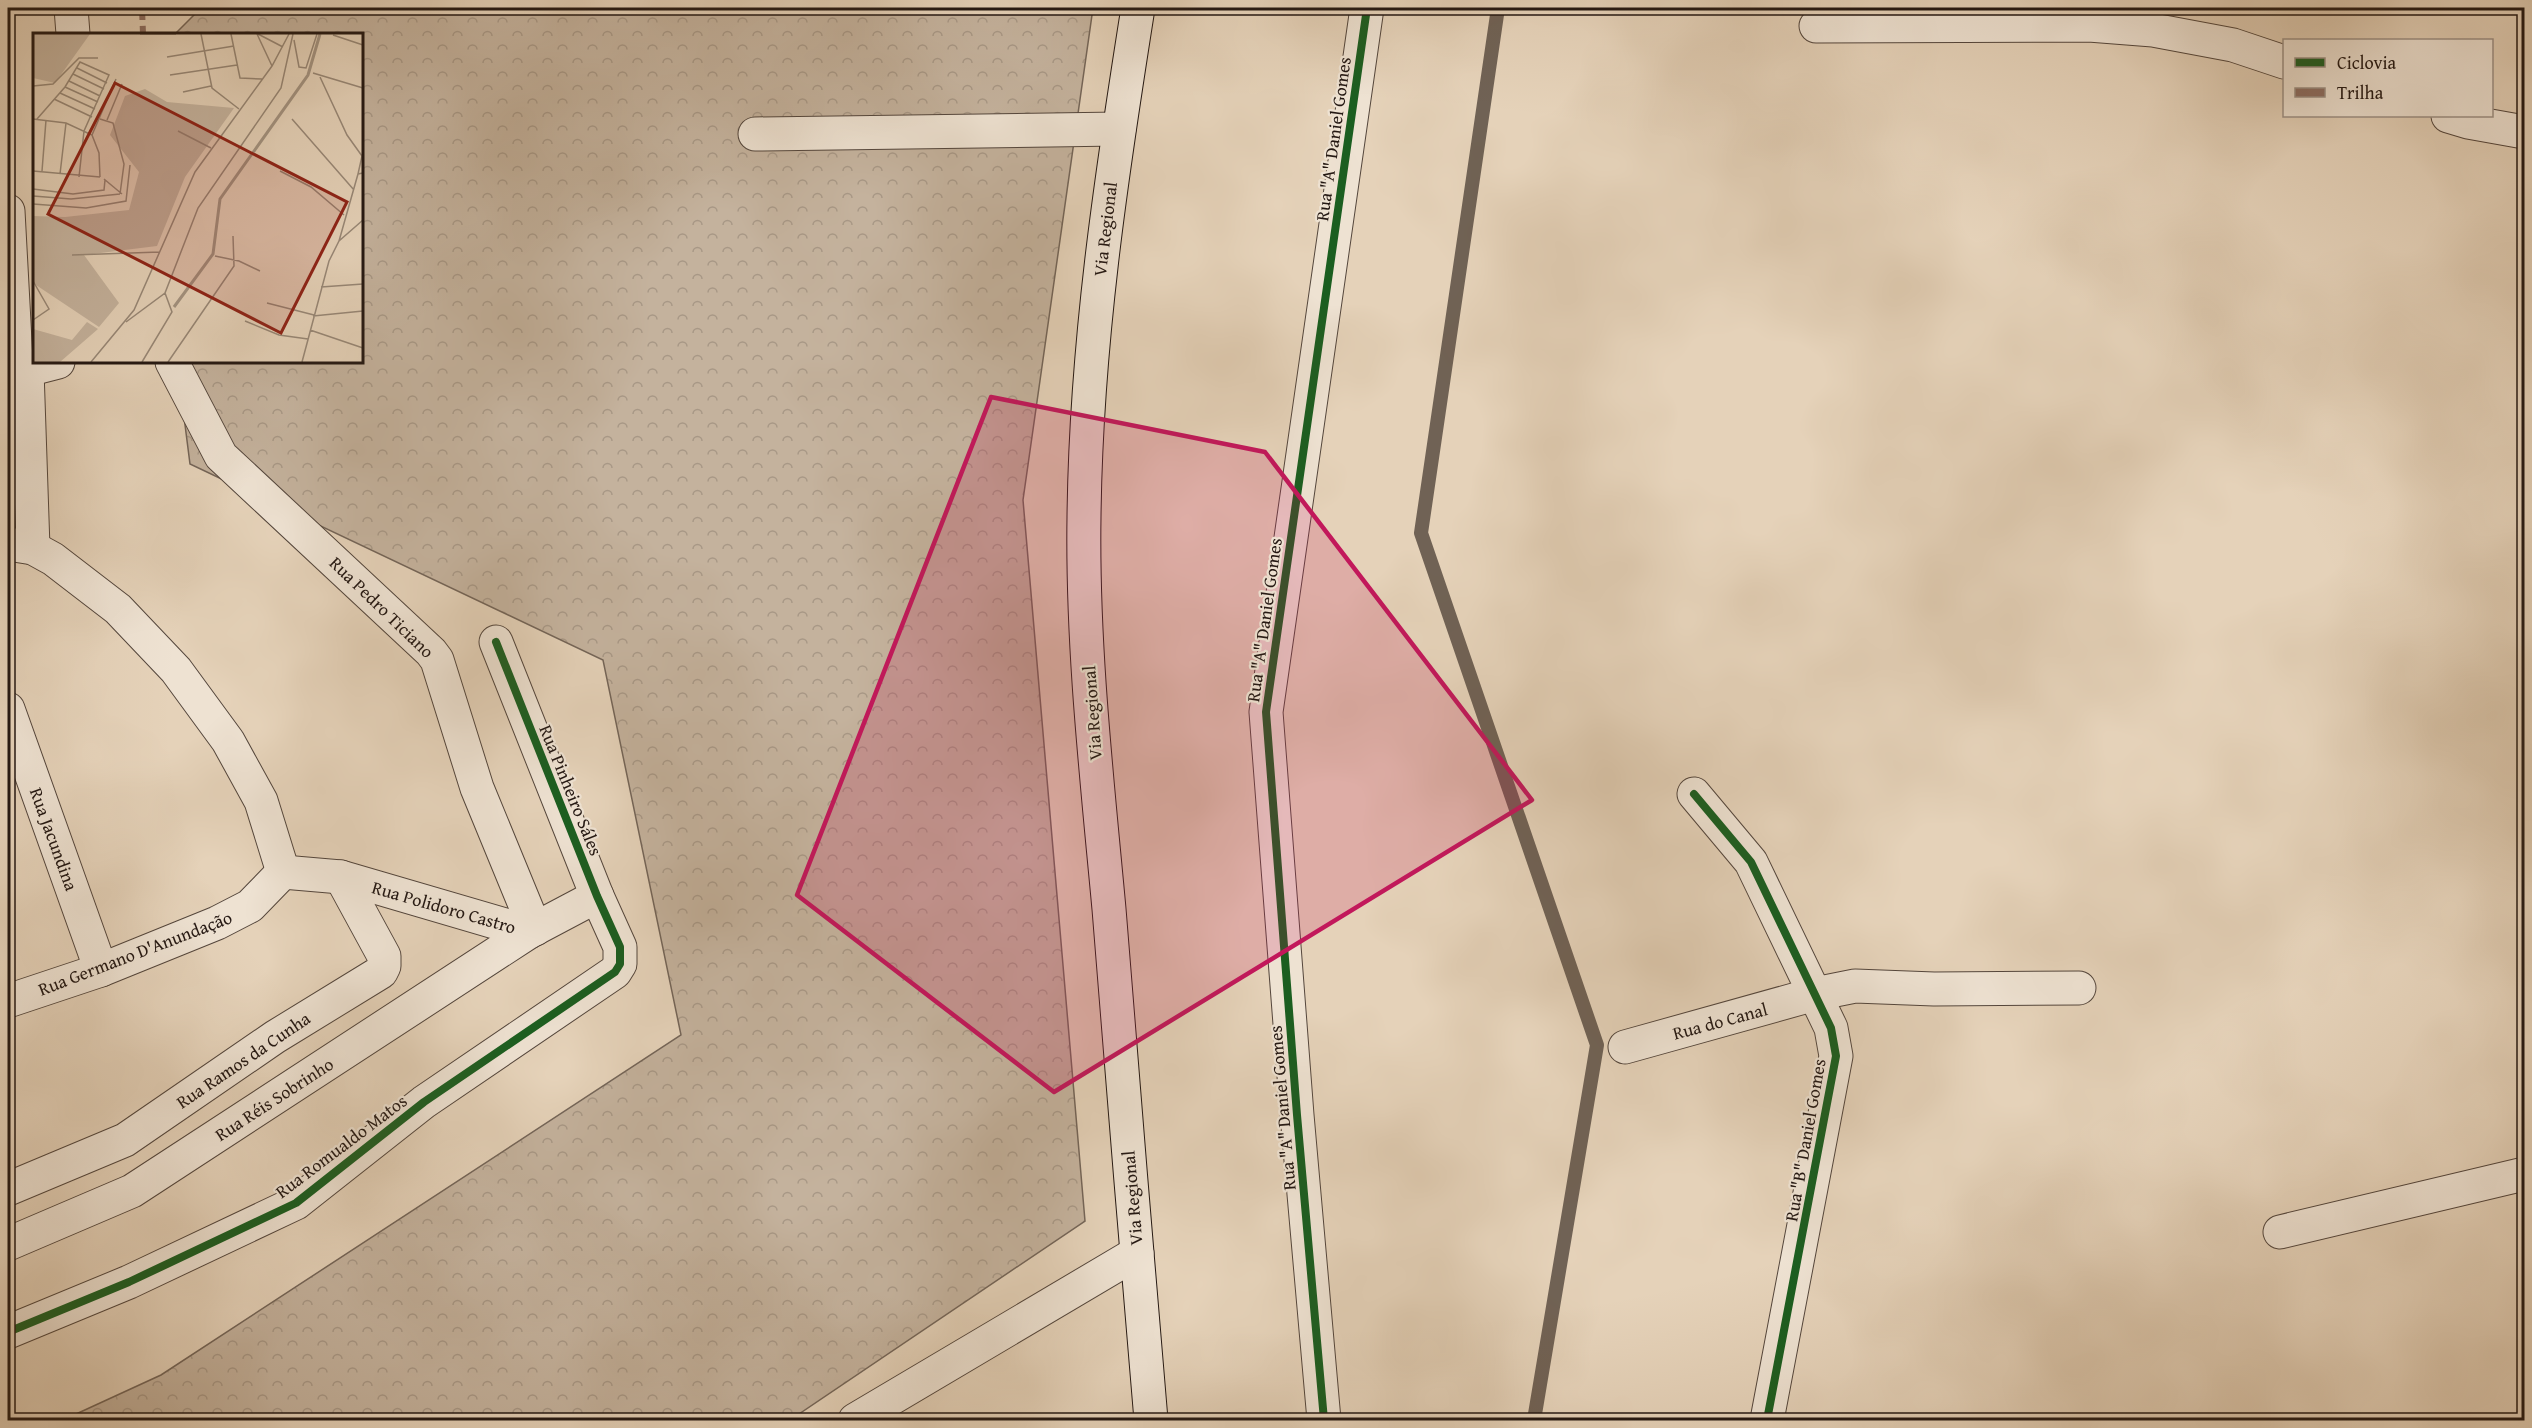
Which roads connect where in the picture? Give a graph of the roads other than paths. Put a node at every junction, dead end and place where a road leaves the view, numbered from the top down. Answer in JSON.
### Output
{"nodes":[{"id":1,"x":71,"y":8,"type":"edge"},
{"id":2,"x":1138,"y":8,"type":"edge"},
{"id":3,"x":1367,"y":8,"type":"edge"},
{"id":4,"x":1816,"y":26,"type":"dead end"},
{"id":5,"x":73,"y":33,"type":"edge"},
{"id":6,"x":2283,"y":62,"type":"edge"},
{"id":7,"x":2451,"y":117,"type":"edge"},
{"id":8,"x":1119,"y":129,"type":"junction"},
{"id":9,"x":2524,"y":132,"type":"edge"},
{"id":10,"x":755,"y":134,"type":"dead end"},
{"id":11,"x":8,"y":211,"type":"edge"},
{"id":12,"x":173,"y":363,"type":"edge"},
{"id":13,"x":42,"y":366,"type":"edge"},
{"id":14,"x":20,"y":546,"type":"edge"},
{"id":15,"x":496,"y":642,"type":"dead end"},
{"id":16,"x":8,"y":709,"type":"edge"},
{"id":17,"x":1694,"y":794,"type":"dead end"},
{"id":18,"x":283,"y":872,"type":"junction"},
{"id":19,"x":341,"y":877,"type":"junction"},
{"id":20,"x":597,"y":896,"type":"junction"},
{"id":21,"x":532,"y":931,"type":"junction"},
{"id":22,"x":620,"y":947,"type":"joint"},
{"id":23,"x":101,"y":970,"type":"junction"},
{"id":24,"x":2079,"y":988,"type":"dead end"},
{"id":25,"x":1815,"y":994,"type":"junction"},
{"id":26,"x":8,"y":1001,"type":"edge"},
{"id":27,"x":1625,"y":1047,"type":"dead end"},
{"id":28,"x":2524,"y":1174,"type":"edge"},
{"id":29,"x":8,"y":1189,"type":"edge"},
{"id":30,"x":2280,"y":1232,"type":"dead end"},
{"id":31,"x":8,"y":1244,"type":"edge"},
{"id":32,"x":1137,"y":1253,"type":"junction"},
{"id":33,"x":8,"y":1332,"type":"edge"},
{"id":34,"x":855,"y":1420,"type":"edge"},
{"id":35,"x":1150,"y":1420,"type":"edge"},
{"id":36,"x":1324,"y":1420,"type":"edge"},
{"id":37,"x":1767,"y":1420,"type":"edge"}],
"edges":[{"from":1,"to":5,"type":"street"},
{"from":2,"to":8,"type":"street","name":"Via Regional"},
{"from":3,"to":36,"type":"street","name":"Rua \"A\" Daniel Gomes"},
{"from":4,"to":6,"type":"street"},
{"from":7,"to":9,"type":"street"},
{"from":8,"to":10,"type":"street"},
{"from":8,"to":32,"type":"street","name":"Via Regional"},
{"from":11,"to":13,"type":"street"},
{"from":12,"to":21,"type":"street","name":"Rua Pedro Ticiano"},
{"from":13,"to":14,"type":"street"},
{"from":14,"to":18,"type":"street"},
{"from":15,"to":20,"type":"street","name":"Rua Pinheiro Sáles"},
{"from":16,"to":23,"type":"street","name":"Rua Jacundina"},
{"from":17,"to":25,"type":"street","name":"Rua \"B\" Daniel Gomes"},
{"from":18,"to":19,"type":"street","name":"Rua Polidoro Castro"},
{"from":18,"to":23,"type":"street","name":"Rua Germano D'Anundação"},
{"from":19,"to":21,"type":"street","name":"Rua Polidoro Castro"},
{"from":19,"to":29,"type":"street","name":"Rua Ramos da Cunha"},
{"from":20,"to":21,"type":"street","name":"Rua Polidoro Castro"},
{"from":20,"to":22,"type":"street","name":"Rua Pinheiro Sáles"},
{"from":21,"to":31,"type":"street","name":"Rua Réis Sobrinho"},
{"from":22,"to":33,"type":"street","name":"Rua Romualdo Matos"},
{"from":23,"to":26,"type":"street","name":"Rua Germano D'Anundação"},
{"from":24,"to":25,"type":"street","name":"Rua do Canal"},
{"from":25,"to":27,"type":"street","name":"Rua do Canal"},
{"from":25,"to":37,"type":"street","name":"Rua \"B\" Daniel Gomes"},
{"from":28,"to":30,"type":"street"},
{"from":32,"to":34,"type":"street"},
{"from":32,"to":35,"type":"street","name":"Via Regional"}]}
